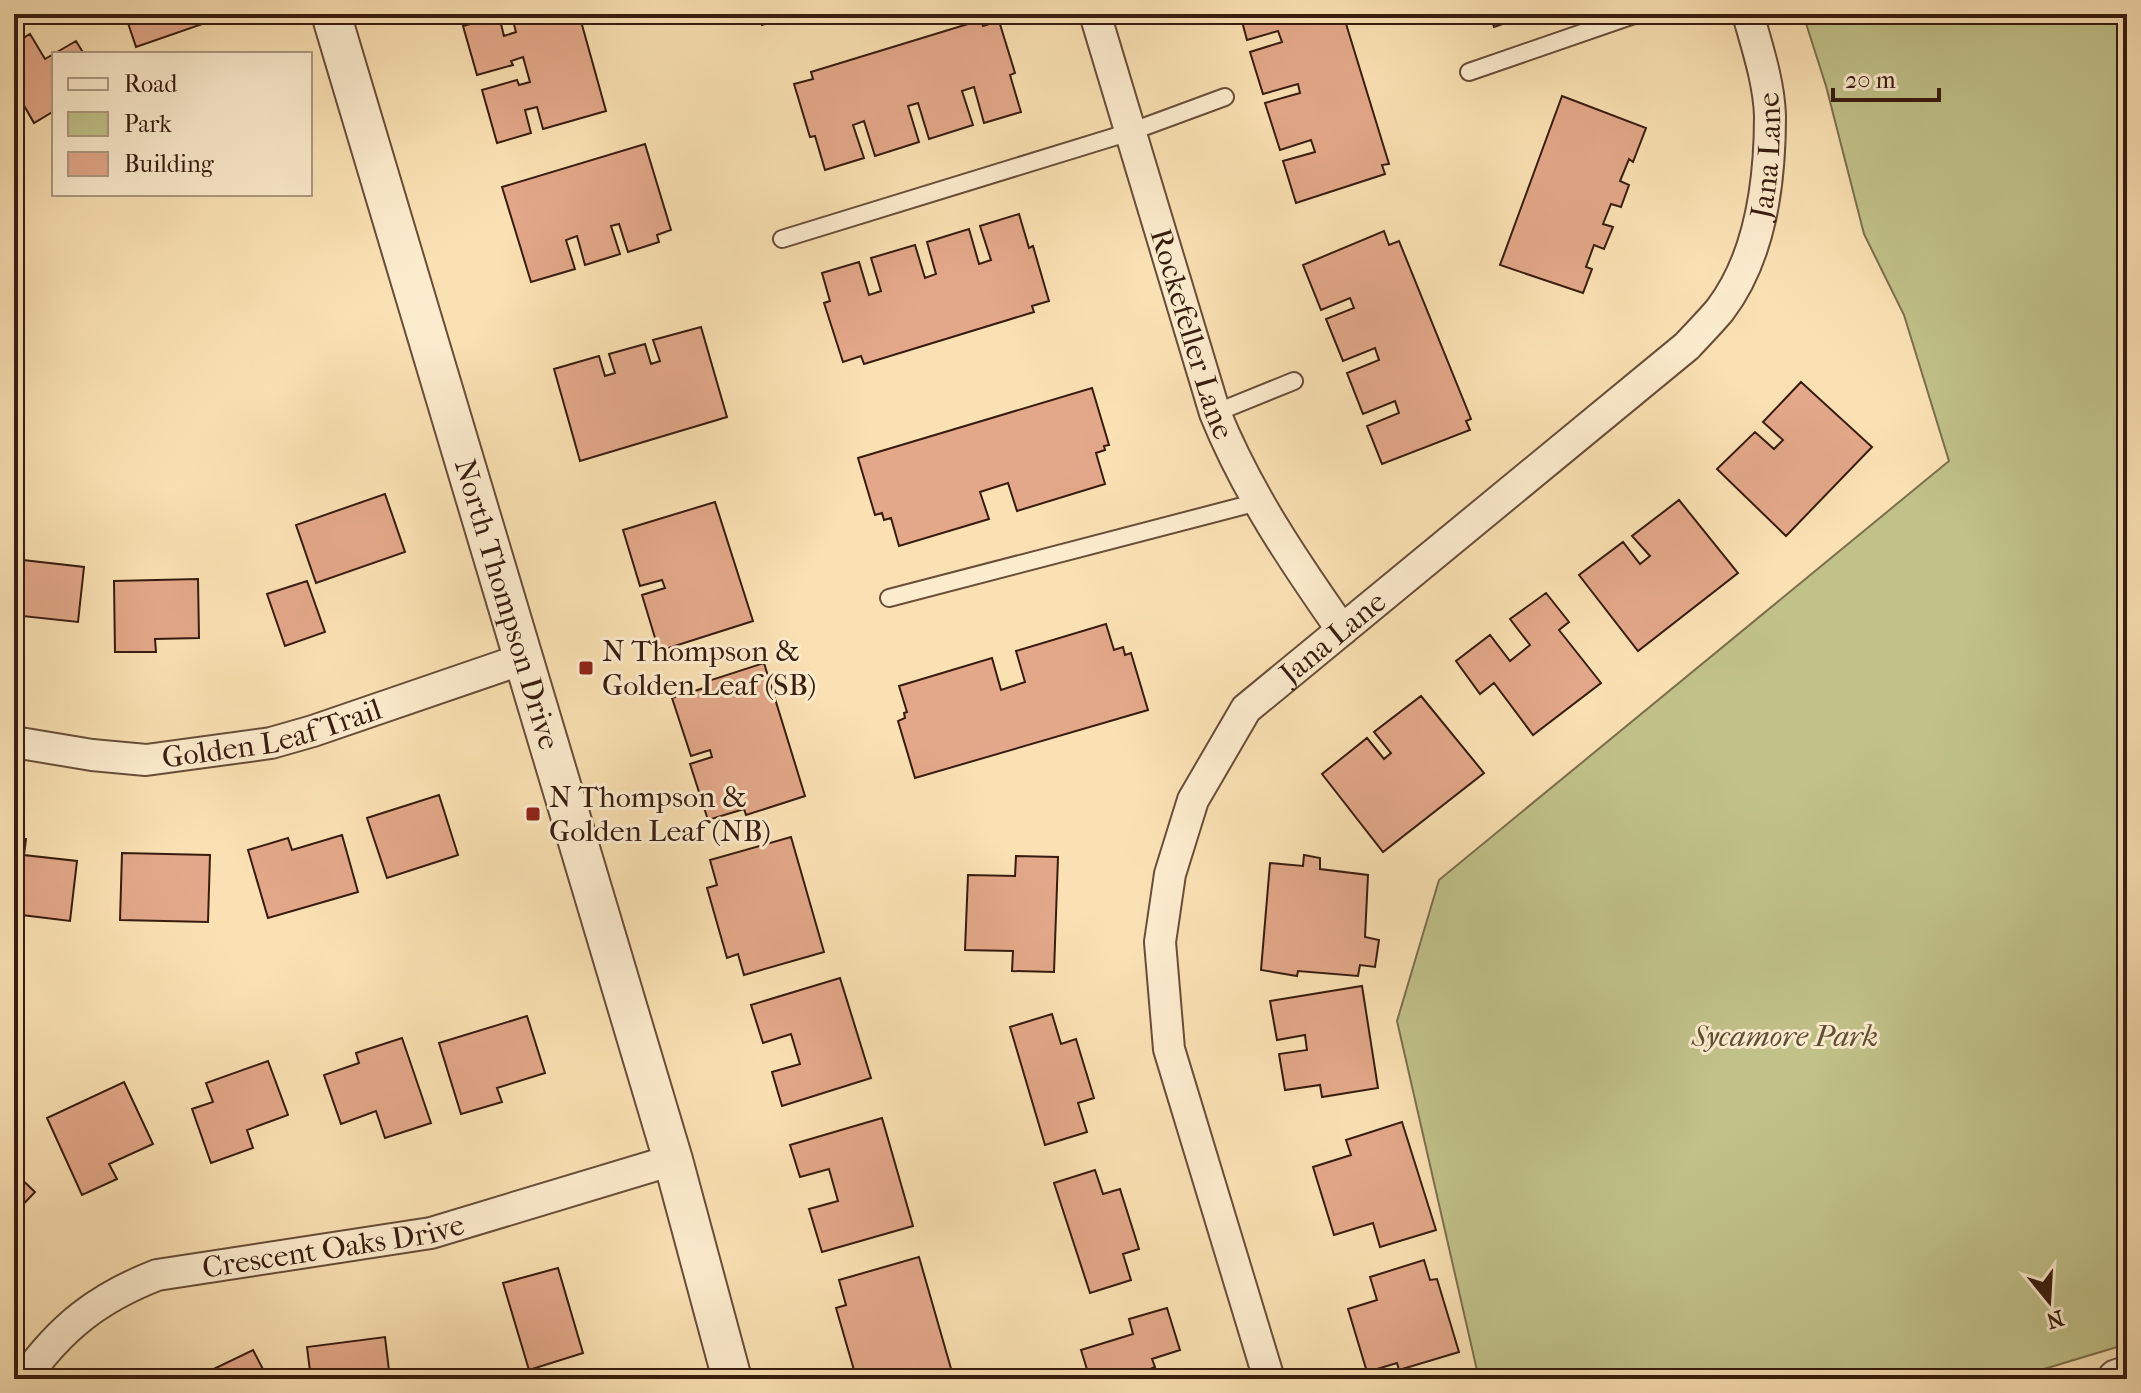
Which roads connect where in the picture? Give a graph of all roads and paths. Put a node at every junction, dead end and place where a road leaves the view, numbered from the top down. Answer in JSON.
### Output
{"nodes":[{"id":1,"x":331,"y":14,"type":"edge"},
{"id":2,"x":1095,"y":14,"type":"edge"},
{"id":3,"x":1637,"y":14,"type":"edge"},
{"id":4,"x":1748,"y":14,"type":"edge"},
{"id":5,"x":1469,"y":72,"type":"dead end"},
{"id":6,"x":1225,"y":97,"type":"dead end"},
{"id":7,"x":1130,"y":132,"type":"junction"},
{"id":8,"x":782,"y":239,"type":"dead end"},
{"id":9,"x":1294,"y":381,"type":"dead end"},
{"id":10,"x":1215,"y":413,"type":"junction"},
{"id":11,"x":1258,"y":502,"type":"junction"},
{"id":12,"x":889,"y":598,"type":"dead end"},
{"id":13,"x":1342,"y":630,"type":"junction"},
{"id":14,"x":523,"y":659,"type":"junction"},
{"id":15,"x":14,"y":742,"type":"edge"},
{"id":16,"x":673,"y":1160,"type":"junction"},
{"id":17,"x":2127,"y":1376,"type":"edge"},
{"id":18,"x":24,"y":1379,"type":"edge"},
{"id":19,"x":732,"y":1379,"type":"edge"},
{"id":20,"x":1269,"y":1379,"type":"edge"},
{"id":21,"x":2117,"y":1379,"type":"edge"}],
"edges":[{"from":1,"to":14,"type":"street","name":"North Thompson Drive"},
{"from":2,"to":7,"type":"street","name":"Rockefeller Lane"},
{"from":3,"to":5,"type":"lane"},
{"from":4,"to":13,"type":"street","name":"Jana Lane"},
{"from":6,"to":7,"type":"lane"},
{"from":7,"to":8,"type":"lane"},
{"from":7,"to":10,"type":"street","name":"Rockefeller Lane"},
{"from":9,"to":10,"type":"lane"},
{"from":10,"to":11,"type":"street","name":"Rockefeller Lane"},
{"from":11,"to":12,"type":"lane"},
{"from":11,"to":13,"type":"street","name":"Rockefeller Lane"},
{"from":13,"to":20,"type":"street","name":"Jana Lane"},
{"from":14,"to":15,"type":"street","name":"Golden Leaf Trail"},
{"from":14,"to":16,"type":"street","name":"North Thompson Drive"},
{"from":16,"to":18,"type":"street","name":"Crescent Oaks Drive"},
{"from":16,"to":19,"type":"street","name":"North Thompson Drive"},
{"from":17,"to":21,"type":"street"}]}
